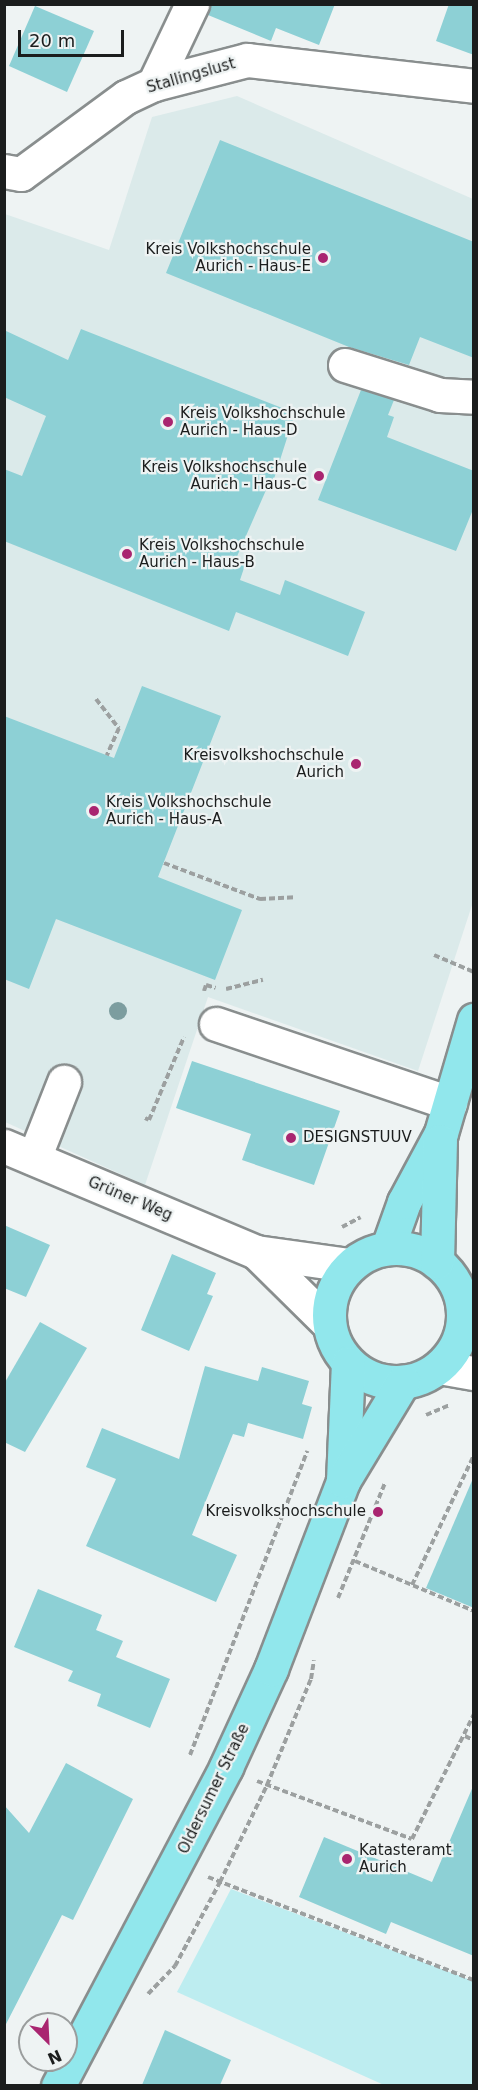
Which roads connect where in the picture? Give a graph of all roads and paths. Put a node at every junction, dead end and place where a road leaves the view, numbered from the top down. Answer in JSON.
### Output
{"nodes":[{"id":1,"x":192,"y":4,"type":"edge"},
{"id":2,"x":154,"y":84,"type":"junction"},
{"id":3,"x":474,"y":86,"type":"edge"},
{"id":4,"x":4,"y":171,"type":"edge"},
{"id":5,"x":345,"y":365,"type":"dead end"},
{"id":6,"x":474,"y":398,"type":"edge"},
{"id":7,"x":96,"y":699,"type":"dead end"},
{"id":8,"x":107,"y":756,"type":"dead end"},
{"id":9,"x":164,"y":863,"type":"dead end"},
{"id":10,"x":295,"y":897,"type":"dead end"},
{"id":11,"x":434,"y":955,"type":"dead end"},
{"id":12,"x":474,"y":972,"type":"edge"},
{"id":13,"x":474,"y":1020,"type":"edge"},
{"id":14,"x":216,"y":1024,"type":"dead end"},
{"id":15,"x":64,"y":1082,"type":"dead end"},
{"id":16,"x":445,"y":1118,"type":"junction"},
{"id":17,"x":4,"y":1146,"type":"edge"},
{"id":18,"x":34,"y":1158,"type":"junction"},
{"id":19,"x":364,"y":1215,"type":"dead end"},
{"id":20,"x":331,"y":1230,"type":"dead end"},
{"id":21,"x":388,"y":1247,"type":"junction"},
{"id":22,"x":256,"y":1252,"type":"junction"},
{"id":23,"x":437,"y":1262,"type":"junction"},
{"id":24,"x":349,"y":1265,"type":"junction"},
{"id":25,"x":468,"y":1311,"type":"edge"},
{"id":26,"x":328,"y":1323,"type":"junction"},
{"id":27,"x":348,"y":1363,"type":"junction"},
{"id":28,"x":439,"y":1367,"type":"junction"},
{"id":29,"x":474,"y":1373,"type":"edge"},
{"id":30,"x":403,"y":1382,"type":"junction"},
{"id":31,"x":453,"y":1404,"type":"dead end"},
{"id":32,"x":420,"y":1418,"type":"dead end"},
{"id":33,"x":310,"y":1444,"type":"dead end"},
{"id":34,"x":474,"y":1455,"type":"edge"},
{"id":35,"x":343,"y":1481,"type":"junction"},
{"id":36,"x":318,"y":1546,"type":"junction"},
{"id":37,"x":412,"y":1585,"type":"junction"},
{"id":38,"x":474,"y":1611,"type":"edge"},
{"id":39,"x":474,"y":1714,"type":"edge"},
{"id":40,"x":465,"y":1736,"type":"junction"},
{"id":41,"x":473,"y":1740,"type":"edge"},
{"id":42,"x":189,"y":1757,"type":"dead end"},
{"id":43,"x":226,"y":1767,"type":"junction"},
{"id":44,"x":177,"y":1865,"type":"junction"},
{"id":45,"x":474,"y":1980,"type":"edge"},
{"id":46,"x":58,"y":2085,"type":"edge"}],
"edges":[{"from":1,"to":2,"type":"street"},
{"from":2,"to":3,"type":"street","name":"Stallingslust"},
{"from":2,"to":4,"type":"street","name":"Stallingslust"},
{"from":5,"to":6,"type":"street"},
{"from":7,"to":8,"type":"path"},
{"from":9,"to":10,"type":"path"},
{"from":11,"to":12,"type":"path"},
{"from":13,"to":16,"type":"main road"},
{"from":14,"to":16,"type":"street"},
{"from":15,"to":18,"type":"street"},
{"from":16,"to":21,"type":"main road"},
{"from":16,"to":23,"type":"main road"},
{"from":17,"to":18,"type":"street","name":"Grüner Weg"},
{"from":18,"to":22,"type":"street","name":"Grüner Weg"},
{"from":19,"to":20,"type":"path"},
{"from":21,"to":23,"type":"main road"},
{"from":21,"to":24,"type":"main road"},
{"from":22,"to":24,"type":"street","name":"Grüner Weg"},
{"from":22,"to":26,"type":"street","name":"Grüner Weg"},
{"from":23,"to":25,"type":"main road"},
{"from":24,"to":26,"type":"main road"},
{"from":25,"to":28,"type":"main road"},
{"from":26,"to":27,"type":"main road"},
{"from":27,"to":30,"type":"main road"},
{"from":27,"to":35,"type":"main road","name":"Oldersumer Straße"},
{"from":28,"to":29,"type":"street"},
{"from":28,"to":30,"type":"main road"},
{"from":30,"to":35,"type":"main road","name":"Oldersumer Straße"},
{"from":31,"to":32,"type":"path"},
{"from":33,"to":42,"type":"path"},
{"from":34,"to":37,"type":"path"},
{"from":35,"to":36,"type":"main road","name":"Oldersumer Straße"},
{"from":36,"to":37,"type":"path"},
{"from":36,"to":43,"type":"main road","name":"Oldersumer Straße"},
{"from":37,"to":38,"type":"path"},
{"from":39,"to":40,"type":"path"},
{"from":40,"to":41,"type":"path"},
{"from":40,"to":43,"type":"path"},
{"from":43,"to":44,"type":"main road","name":"Oldersumer Straße"},
{"from":44,"to":45,"type":"path"},
{"from":44,"to":46,"type":"main road","name":"Oldersumer Straße"}]}
